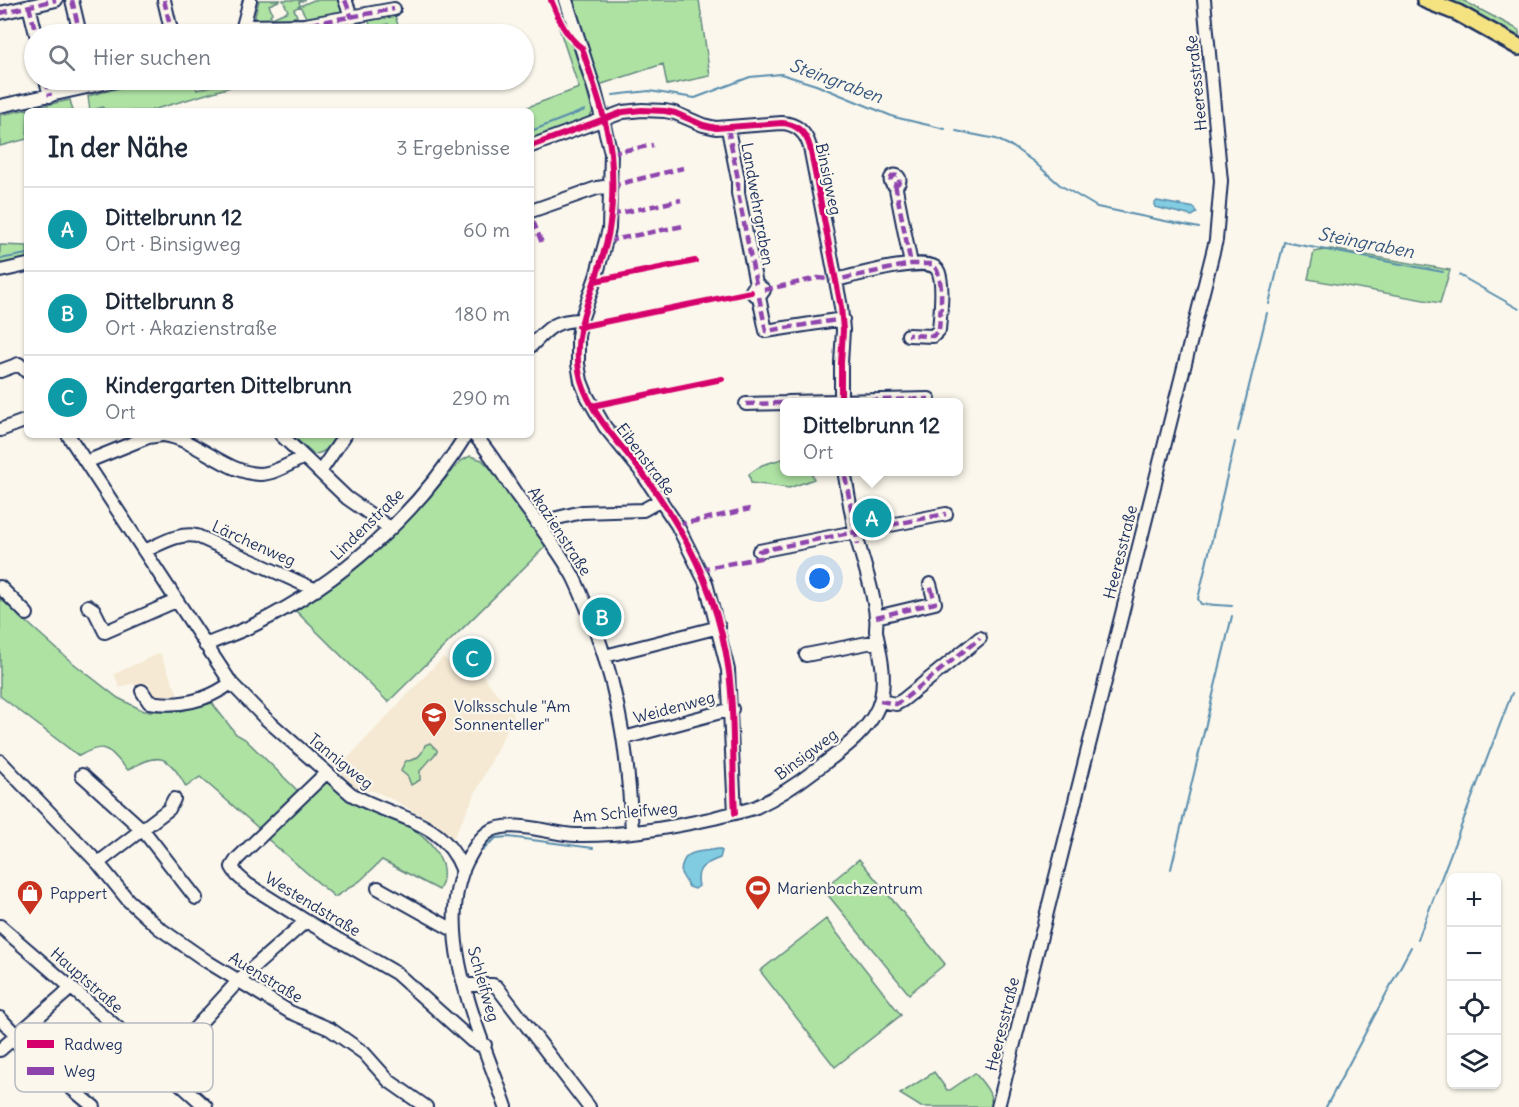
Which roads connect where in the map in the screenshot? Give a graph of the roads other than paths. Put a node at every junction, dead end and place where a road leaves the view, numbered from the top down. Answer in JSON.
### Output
{"nodes":[{"id":1,"x":56,"y":0,"type":"edge"},
{"id":2,"x":72,"y":0,"type":"edge"},
{"id":3,"x":164,"y":0,"type":"edge"},
{"id":4,"x":250,"y":0,"type":"edge"},
{"id":5,"x":345,"y":0,"type":"edge"},
{"id":6,"x":566,"y":0,"type":"edge"},
{"id":7,"x":1204,"y":0,"type":"edge"},
{"id":8,"x":1425,"y":0,"type":"edge"},
{"id":9,"x":29,"y":6,"type":"junction"},
{"id":10,"x":394,"y":9,"type":"dead end"},
{"id":11,"x":0,"y":12,"type":"edge"},
{"id":12,"x":352,"y":18,"type":"junction"},
{"id":13,"x":34,"y":24,"type":"edge"},
{"id":14,"x":78,"y":24,"type":"edge"},
{"id":15,"x":170,"y":24,"type":"edge"},
{"id":16,"x":244,"y":24,"type":"edge"},
{"id":17,"x":312,"y":24,"type":"edge"},
{"id":18,"x":1519,"y":47,"type":"edge"},
{"id":19,"x":48,"y":90,"type":"edge"},
{"id":20,"x":69,"y":90,"type":"edge"},
{"id":21,"x":50,"y":96,"type":"junction"},
{"id":22,"x":0,"y":106,"type":"edge"},
{"id":23,"x":602,"y":119,"type":"junction"},
{"id":24,"x":728,"y":129,"type":"junction"},
{"id":25,"x":534,"y":145,"type":"edge"},
{"id":26,"x":895,"y":184,"type":"dead end"},
{"id":27,"x":611,"y":186,"type":"junction"},
{"id":28,"x":534,"y":210,"type":"edge"},
{"id":29,"x":911,"y":264,"type":"junction"},
{"id":30,"x":24,"y":266,"type":"edge"},
{"id":31,"x":0,"y":271,"type":"edge"},
{"id":32,"x":836,"y":280,"type":"junction"},
{"id":33,"x":843,"y":319,"type":"junction"},
{"id":34,"x":581,"y":320,"type":"junction"},
{"id":35,"x":908,"y":335,"type":"dead end"},
{"id":36,"x":534,"y":343,"type":"edge"},
{"id":37,"x":24,"y":369,"type":"edge"},
{"id":38,"x":0,"y":371,"type":"edge"},
{"id":39,"x":841,"y":398,"type":"edge"},
{"id":40,"x":780,"y":403,"type":"edge"},
{"id":41,"x":746,"y":404,"type":"dead end"},
{"id":42,"x":24,"y":421,"type":"edge"},
{"id":43,"x":0,"y":430,"type":"edge"},
{"id":44,"x":70,"y":438,"type":"edge"},
{"id":45,"x":146,"y":438,"type":"edge"},
{"id":46,"x":174,"y":438,"type":"edge"},
{"id":47,"x":284,"y":438,"type":"edge"},
{"id":48,"x":343,"y":438,"type":"edge"},
{"id":49,"x":464,"y":438,"type":"edge"},
{"id":50,"x":476,"y":438,"type":"edge"},
{"id":51,"x":304,"y":457,"type":"junction"},
{"id":52,"x":86,"y":462,"type":"junction"},
{"id":53,"x":320,"y":472,"type":"junction"},
{"id":54,"x":845,"y":476,"type":"edge"},
{"id":55,"x":661,"y":500,"type":"junction"},
{"id":56,"x":946,"y":514,"type":"dead end"},
{"id":57,"x":537,"y":523,"type":"junction"},
{"id":58,"x":390,"y":528,"type":"junction"},
{"id":59,"x":855,"y":533,"type":"junction"},
{"id":60,"x":759,"y":551,"type":"dead end"},
{"id":61,"x":144,"y":552,"type":"junction"},
{"id":62,"x":930,"y":584,"type":"dead end"},
{"id":63,"x":0,"y":587,"type":"edge"},
{"id":64,"x":316,"y":590,"type":"junction"},
{"id":65,"x":176,"y":601,"type":"junction"},
{"id":66,"x":88,"y":606,"type":"dead end"},
{"id":67,"x":27,"y":614,"type":"dead end"},
{"id":68,"x":876,"y":617,"type":"junction"},
{"id":69,"x":719,"y":627,"type":"junction"},
{"id":70,"x":980,"y":638,"type":"dead end"},
{"id":71,"x":878,"y":641,"type":"junction"},
{"id":72,"x":205,"y":645,"type":"junction"},
{"id":73,"x":806,"y":655,"type":"dead end"},
{"id":74,"x":604,"y":656,"type":"junction"},
{"id":75,"x":231,"y":683,"type":"junction"},
{"id":76,"x":142,"y":691,"type":"dead end"},
{"id":77,"x":880,"y":701,"type":"junction"},
{"id":78,"x":732,"y":709,"type":"junction"},
{"id":79,"x":624,"y":738,"type":"junction"},
{"id":80,"x":0,"y":761,"type":"edge"},
{"id":81,"x":326,"y":773,"type":"junction"},
{"id":82,"x":82,"y":775,"type":"dead end"},
{"id":83,"x":174,"y":799,"type":"dead end"},
{"id":84,"x":735,"y":813,"type":"junction"},
{"id":85,"x":143,"y":830,"type":"junction"},
{"id":86,"x":632,"y":831,"type":"junction"},
{"id":87,"x":483,"y":837,"type":"joint"},
{"id":88,"x":98,"y":863,"type":"junction"},
{"id":89,"x":463,"y":871,"type":"junction"},
{"id":90,"x":378,"y":888,"type":"dead end"},
{"id":91,"x":196,"y":898,"type":"dead end"},
{"id":92,"x":306,"y":921,"type":"junction"},
{"id":93,"x":0,"y":926,"type":"edge"},
{"id":94,"x":455,"y":931,"type":"junction"},
{"id":95,"x":239,"y":980,"type":"junction"},
{"id":96,"x":464,"y":985,"type":"junction"},
{"id":97,"x":71,"y":988,"type":"junction"},
{"id":98,"x":0,"y":1018,"type":"edge"},
{"id":99,"x":30,"y":1023,"type":"edge"},
{"id":100,"x":111,"y":1023,"type":"edge"},
{"id":101,"x":200,"y":1023,"type":"edge"},
{"id":102,"x":14,"y":1037,"type":"joint"},
{"id":103,"x":484,"y":1045,"type":"junction"},
{"id":104,"x":0,"y":1050,"type":"edge"},
{"id":105,"x":77,"y":1092,"type":"edge"},
{"id":106,"x":190,"y":1092,"type":"edge"},
{"id":107,"x":94,"y":1107,"type":"edge"},
{"id":108,"x":206,"y":1107,"type":"edge"},
{"id":109,"x":426,"y":1107,"type":"edge"},
{"id":110,"x":506,"y":1107,"type":"edge"},
{"id":111,"x":589,"y":1107,"type":"edge"},
{"id":112,"x":998,"y":1107,"type":"edge"}],
"edges":[{"from":1,"to":9,"type":"street"},
{"from":2,"to":14,"type":"street"},
{"from":3,"to":15,"type":"street"},
{"from":4,"to":16,"type":"street"},
{"from":5,"to":12,"type":"street"},
{"from":6,"to":23,"type":"street","name":"Eibenstraße"},
{"from":7,"to":112,"type":"street","name":"Heeresstraße"},
{"from":8,"to":18,"type":"main road"},
{"from":9,"to":11,"type":"street"},
{"from":9,"to":13,"type":"street"},
{"from":10,"to":12,"type":"street"},
{"from":12,"to":17,"type":"street"},
{"from":19,"to":21,"type":"street"},
{"from":20,"to":21,"type":"street"},
{"from":21,"to":22,"type":"street"},
{"from":23,"to":24,"type":"street","name":"Binsigweg"},
{"from":23,"to":25,"type":"street","name":"Binsigweg"},
{"from":23,"to":27,"type":"street","name":"Eibenstraße"},
{"from":24,"to":32,"type":"street","name":"Binsigweg"},
{"from":24,"to":33,"type":"street","name":"Landwehrgraben"},
{"from":26,"to":29,"type":"street"},
{"from":27,"to":28,"type":"street"},
{"from":27,"to":34,"type":"street","name":"Eibenstraße"},
{"from":29,"to":32,"type":"street"},
{"from":29,"to":35,"type":"street"},
{"from":30,"to":31,"type":"street"},
{"from":32,"to":33,"type":"street","name":"Binsigweg"},
{"from":33,"to":39,"type":"street","name":"Binsigweg"},
{"from":34,"to":36,"type":"street"},
{"from":34,"to":55,"type":"street","name":"Eibenstraße"},
{"from":37,"to":38,"type":"street"},
{"from":40,"to":41,"type":"street"},
{"from":42,"to":43,"type":"street"},
{"from":44,"to":52,"type":"street","name":"Tannigweg"},
{"from":45,"to":52,"type":"street"},
{"from":46,"to":51,"type":"street"},
{"from":47,"to":51,"type":"street"},
{"from":48,"to":53,"type":"street"},
{"from":49,"to":58,"type":"street","name":"Lindenstraße"},
{"from":50,"to":57,"type":"street","name":"Akazienstraße"},
{"from":51,"to":53,"type":"street"},
{"from":52,"to":61,"type":"street","name":"Tannigweg"},
{"from":53,"to":58,"type":"street"},
{"from":54,"to":59,"type":"street","name":"Binsigweg"},
{"from":55,"to":57,"type":"street"},
{"from":55,"to":69,"type":"street","name":"Eibenstraße"},
{"from":56,"to":59,"type":"street"},
{"from":57,"to":74,"type":"street","name":"Akazienstraße"},
{"from":58,"to":64,"type":"street","name":"Lindenstraße"},
{"from":59,"to":60,"type":"street"},
{"from":59,"to":68,"type":"street","name":"Binsigweg"},
{"from":61,"to":64,"type":"street","name":"Lärchenweg"},
{"from":61,"to":65,"type":"street","name":"Tannigweg"},
{"from":62,"to":68,"type":"street"},
{"from":63,"to":67,"type":"street"},
{"from":64,"to":72,"type":"street","name":"Lindenstraße"},
{"from":65,"to":66,"type":"street"},
{"from":65,"to":72,"type":"street","name":"Tannigweg"},
{"from":68,"to":71,"type":"street","name":"Binsigweg"},
{"from":69,"to":74,"type":"street"},
{"from":69,"to":78,"type":"street","name":"Eibenstraße"},
{"from":70,"to":77,"type":"street"},
{"from":71,"to":73,"type":"street"},
{"from":71,"to":77,"type":"street","name":"Binsigweg"},
{"from":72,"to":75,"type":"street","name":"Tannigweg"},
{"from":74,"to":79,"type":"street","name":"Akazienstraße"},
{"from":75,"to":76,"type":"street"},
{"from":75,"to":81,"type":"street","name":"Tannigweg"},
{"from":77,"to":84,"type":"street","name":"Binsigweg"},
{"from":78,"to":79,"type":"street","name":"Weidenweg"},
{"from":78,"to":84,"type":"street","name":"Eibenstraße"},
{"from":79,"to":86,"type":"street","name":"Akazienstraße"},
{"from":80,"to":88,"type":"street","name":"Auenstraße"},
{"from":81,"to":89,"type":"street","name":"Tannigweg"},
{"from":81,"to":92,"type":"street","name":"Westendstraße"},
{"from":82,"to":85,"type":"street"},
{"from":83,"to":85,"type":"street"},
{"from":84,"to":86,"type":"street","name":"Am Schleifweg"},
{"from":85,"to":88,"type":"street"},
{"from":85,"to":91,"type":"street"},
{"from":86,"to":87,"type":"street","name":"Am Schleifweg"},
{"from":87,"to":89,"type":"street","name":"Schleifweg"},
{"from":88,"to":95,"type":"street","name":"Auenstraße"},
{"from":89,"to":94,"type":"street","name":"Schleifweg"},
{"from":90,"to":94,"type":"street"},
{"from":92,"to":95,"type":"street"},
{"from":92,"to":103,"type":"street","name":"Westendstraße"},
{"from":93,"to":97,"type":"street","name":"Hauptstraße"},
{"from":94,"to":96,"type":"street","name":"Schleifweg"},
{"from":95,"to":101,"type":"street"},
{"from":95,"to":109,"type":"street","name":"Auenstraße"},
{"from":96,"to":103,"type":"street","name":"Schleifweg"},
{"from":96,"to":111,"type":"street"},
{"from":97,"to":99,"type":"street"},
{"from":97,"to":100,"type":"street","name":"Hauptstraße"},
{"from":98,"to":102,"type":"street"},
{"from":102,"to":104,"type":"street"},
{"from":103,"to":110,"type":"street","name":"Schleifweg"},
{"from":105,"to":107,"type":"street"},
{"from":106,"to":108,"type":"street","name":"Hauptstraße"}]}
